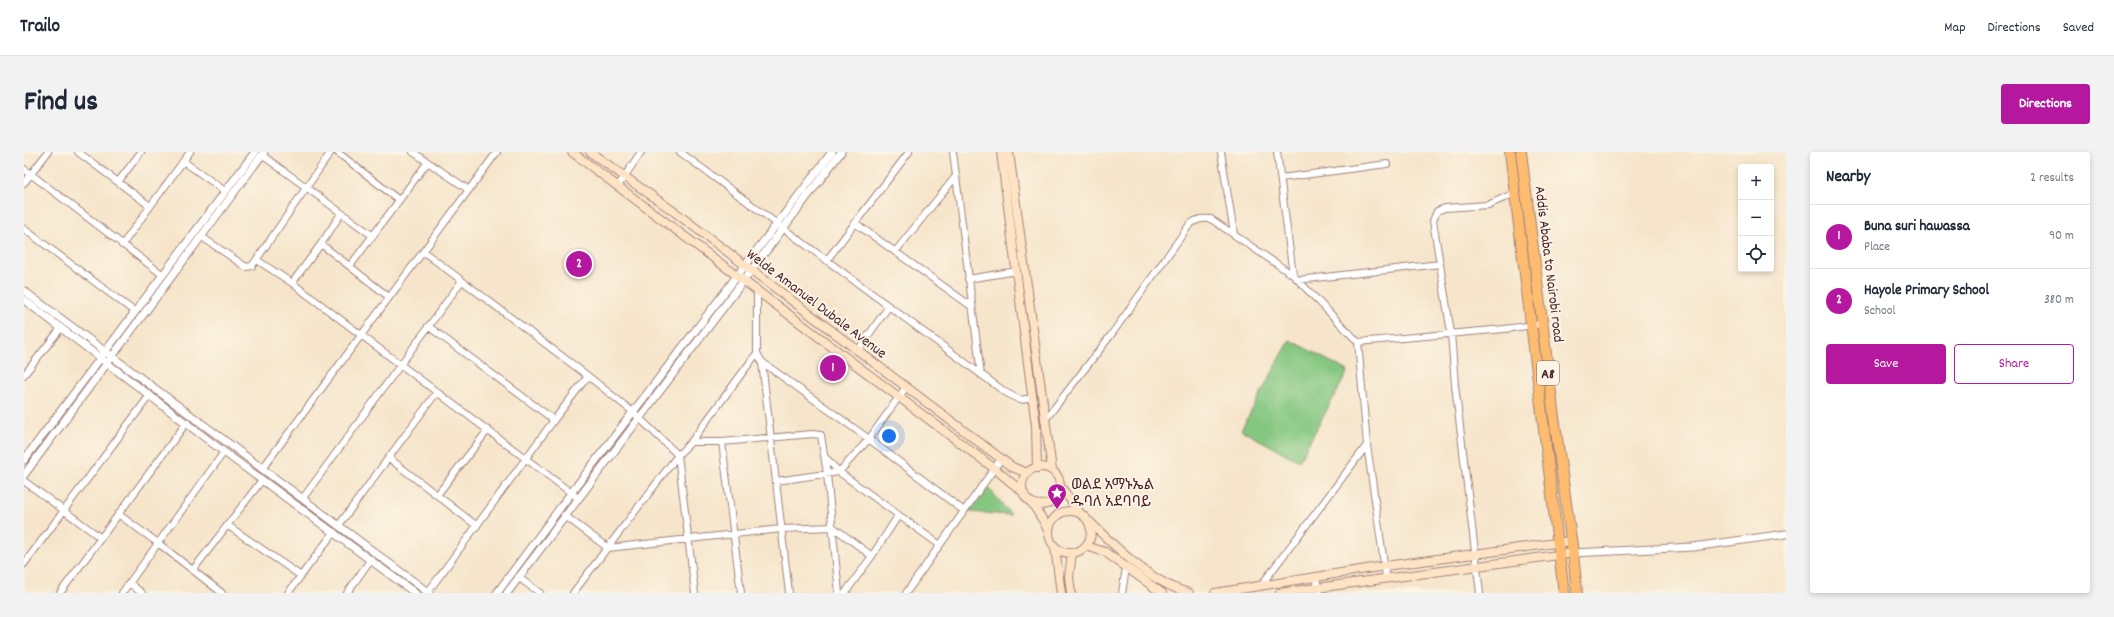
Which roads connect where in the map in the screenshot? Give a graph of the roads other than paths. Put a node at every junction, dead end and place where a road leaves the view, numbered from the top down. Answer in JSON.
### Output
{"nodes":[{"id":1,"x":48,"y":152,"type":"edge"},
{"id":2,"x":78,"y":152,"type":"edge"},
{"id":3,"x":142,"y":152,"type":"edge"},
{"id":4,"x":190,"y":152,"type":"edge"},
{"id":5,"x":255,"y":152,"type":"edge"},
{"id":6,"x":331,"y":152,"type":"edge"},
{"id":7,"x":337,"y":152,"type":"edge"},
{"id":8,"x":413,"y":152,"type":"edge"},
{"id":9,"x":496,"y":152,"type":"edge"},
{"id":10,"x":572,"y":152,"type":"edge"},
{"id":11,"x":590,"y":152,"type":"edge"},
{"id":12,"x":641,"y":152,"type":"edge"},
{"id":13,"x":680,"y":152,"type":"edge"},
{"id":14,"x":832,"y":152,"type":"edge"},
{"id":15,"x":841,"y":152,"type":"edge"},
{"id":16,"x":909,"y":152,"type":"edge"},
{"id":17,"x":953,"y":152,"type":"edge"},
{"id":18,"x":1001,"y":152,"type":"edge"},
{"id":19,"x":1009,"y":152,"type":"edge"},
{"id":20,"x":1221,"y":152,"type":"edge"},
{"id":21,"x":1277,"y":152,"type":"edge"},
{"id":22,"x":1510,"y":152,"type":"edge"},
{"id":23,"x":1521,"y":152,"type":"edge"},
{"id":24,"x":263,"y":154,"type":"edge"},
{"id":25,"x":183,"y":161,"type":"junction"},
{"id":26,"x":427,"y":162,"type":"junction"},
{"id":27,"x":1387,"y":164,"type":"dead end"},
{"id":28,"x":24,"y":169,"type":"edge"},
{"id":29,"x":31,"y":174,"type":"junction"},
{"id":30,"x":956,"y":176,"type":"junction"},
{"id":31,"x":624,"y":177,"type":"junction"},
{"id":32,"x":1281,"y":178,"type":"junction"},
{"id":33,"x":118,"y":182,"type":"junction"},
{"id":34,"x":24,"y":183,"type":"edge"},
{"id":35,"x":618,"y":186,"type":"junction"},
{"id":36,"x":306,"y":188,"type":"junction"},
{"id":37,"x":469,"y":190,"type":"junction"},
{"id":38,"x":225,"y":191,"type":"junction"},
{"id":39,"x":1515,"y":193,"type":"junction"},
{"id":40,"x":399,"y":200,"type":"junction"},
{"id":41,"x":150,"y":206,"type":"junction"},
{"id":42,"x":341,"y":214,"type":"junction"},
{"id":43,"x":855,"y":223,"type":"junction"},
{"id":44,"x":781,"y":225,"type":"junction"},
{"id":45,"x":24,"y":229,"type":"edge"},
{"id":46,"x":1234,"y":234,"type":"junction"},
{"id":47,"x":373,"y":236,"type":"junction"},
{"id":48,"x":202,"y":237,"type":"junction"},
{"id":49,"x":321,"y":244,"type":"junction"},
{"id":50,"x":122,"y":245,"type":"junction"},
{"id":51,"x":424,"y":252,"type":"junction"},
{"id":52,"x":895,"y":252,"type":"junction"},
{"id":53,"x":257,"y":260,"type":"junction"},
{"id":54,"x":827,"y":260,"type":"junction"},
{"id":55,"x":1440,"y":264,"type":"junction"},
{"id":56,"x":350,"y":266,"type":"junction"},
{"id":57,"x":748,"y":269,"type":"junction"},
{"id":58,"x":1016,"y":271,"type":"junction"},
{"id":59,"x":163,"y":275,"type":"junction"},
{"id":60,"x":1293,"y":275,"type":"junction"},
{"id":61,"x":741,"y":277,"type":"junction"},
{"id":62,"x":968,"y":279,"type":"junction"},
{"id":63,"x":1298,"y":280,"type":"junction"},
{"id":64,"x":461,"y":282,"type":"junction"},
{"id":65,"x":292,"y":283,"type":"junction"},
{"id":66,"x":757,"y":288,"type":"junction"},
{"id":67,"x":24,"y":291,"type":"edge"},
{"id":68,"x":389,"y":297,"type":"junction"},
{"id":69,"x":24,"y":300,"type":"edge"},
{"id":70,"x":889,"y":306,"type":"junction"},
{"id":71,"x":971,"y":306,"type":"junction"},
{"id":72,"x":135,"y":312,"type":"junction"},
{"id":73,"x":818,"y":322,"type":"junction"},
{"id":74,"x":1531,"y":324,"type":"junction"},
{"id":75,"x":1542,"y":324,"type":"junction"},
{"id":76,"x":428,"y":326,"type":"junction"},
{"id":77,"x":61,"y":328,"type":"junction"},
{"id":78,"x":811,"y":330,"type":"junction"},
{"id":79,"x":1451,"y":334,"type":"junction"},
{"id":80,"x":361,"y":335,"type":"junction"},
{"id":81,"x":1358,"y":342,"type":"junction"},
{"id":82,"x":858,"y":350,"type":"junction"},
{"id":83,"x":106,"y":351,"type":"junction"},
{"id":84,"x":757,"y":353,"type":"junction"},
{"id":85,"x":113,"y":356,"type":"junction"},
{"id":86,"x":101,"y":358,"type":"junction"},
{"id":87,"x":762,"y":362,"type":"junction"},
{"id":88,"x":108,"y":363,"type":"junction"},
{"id":89,"x":401,"y":364,"type":"junction"},
{"id":90,"x":24,"y":375,"type":"edge"},
{"id":91,"x":981,"y":375,"type":"junction"},
{"id":92,"x":588,"y":376,"type":"junction"},
{"id":93,"x":906,"y":387,"type":"junction"},
{"id":94,"x":437,"y":392,"type":"junction"},
{"id":95,"x":150,"y":396,"type":"junction"},
{"id":96,"x":899,"y":396,"type":"junction"},
{"id":97,"x":1033,"y":398,"type":"junction"},
{"id":98,"x":633,"y":412,"type":"junction"},
{"id":99,"x":639,"y":418,"type":"junction"},
{"id":100,"x":554,"y":420,"type":"junction"},
{"id":101,"x":1045,"y":420,"type":"junction"},
{"id":102,"x":187,"y":422,"type":"junction"},
{"id":103,"x":488,"y":430,"type":"junction"},
{"id":104,"x":770,"y":438,"type":"junction"},
{"id":105,"x":869,"y":439,"type":"junction"},
{"id":106,"x":691,"y":442,"type":"junction"},
{"id":107,"x":722,"y":442,"type":"junction"},
{"id":108,"x":1368,"y":445,"type":"junction"},
{"id":109,"x":224,"y":452,"type":"junction"},
{"id":110,"x":678,"y":455,"type":"junction"},
{"id":111,"x":825,"y":457,"type":"junction"},
{"id":112,"x":390,"y":459,"type":"junction"},
{"id":113,"x":527,"y":459,"type":"junction"},
{"id":114,"x":1001,"y":459,"type":"junction"},
{"id":115,"x":24,"y":460,"type":"edge"},
{"id":116,"x":1037,"y":468,"type":"junction"},
{"id":117,"x":262,"y":469,"type":"junction"},
{"id":118,"x":995,"y":469,"type":"junction"},
{"id":119,"x":1052,"y":470,"type":"junction"},
{"id":120,"x":839,"y":472,"type":"junction"},
{"id":121,"x":1027,"y":473,"type":"junction"},
{"id":122,"x":827,"y":474,"type":"junction"},
{"id":123,"x":24,"y":475,"type":"edge"},
{"id":124,"x":262,"y":480,"type":"junction"},
{"id":125,"x":24,"y":481,"type":"edge"},
{"id":126,"x":776,"y":481,"type":"junction"},
{"id":127,"x":1061,"y":487,"type":"junction"},
{"id":128,"x":571,"y":493,"type":"junction"},
{"id":129,"x":1024,"y":493,"type":"junction"},
{"id":130,"x":437,"y":495,"type":"junction"},
{"id":131,"x":303,"y":498,"type":"junction"},
{"id":132,"x":578,"y":498,"type":"junction"},
{"id":133,"x":1032,"y":503,"type":"junction"},
{"id":134,"x":64,"y":509,"type":"junction"},
{"id":135,"x":964,"y":511,"type":"junction"},
{"id":136,"x":118,"y":514,"type":"junction"},
{"id":137,"x":564,"y":515,"type":"junction"},
{"id":138,"x":898,"y":516,"type":"junction"},
{"id":139,"x":1085,"y":518,"type":"junction"},
{"id":140,"x":227,"y":525,"type":"junction"},
{"id":141,"x":339,"y":525,"type":"junction"},
{"id":142,"x":478,"y":526,"type":"junction"},
{"id":143,"x":833,"y":527,"type":"junction"},
{"id":144,"x":781,"y":529,"type":"junction"},
{"id":145,"x":334,"y":532,"type":"junction"},
{"id":146,"x":1049,"y":533,"type":"junction"},
{"id":147,"x":735,"y":534,"type":"junction"},
{"id":148,"x":1786,"y":534,"type":"edge"},
{"id":149,"x":101,"y":538,"type":"junction"},
{"id":150,"x":689,"y":539,"type":"junction"},
{"id":151,"x":1571,"y":541,"type":"junction"},
{"id":152,"x":158,"y":543,"type":"junction"},
{"id":153,"x":1558,"y":543,"type":"junction"},
{"id":154,"x":940,"y":545,"type":"junction"},
{"id":155,"x":1086,"y":546,"type":"junction"},
{"id":156,"x":1055,"y":547,"type":"junction"},
{"id":157,"x":608,"y":548,"type":"junction"},
{"id":158,"x":1072,"y":553,"type":"junction"},
{"id":159,"x":1573,"y":553,"type":"junction"},
{"id":160,"x":1475,"y":554,"type":"junction"},
{"id":161,"x":1560,"y":554,"type":"junction"},
{"id":162,"x":872,"y":556,"type":"junction"},
{"id":163,"x":371,"y":559,"type":"junction"},
{"id":164,"x":24,"y":564,"type":"edge"},
{"id":165,"x":1385,"y":566,"type":"junction"},
{"id":166,"x":1476,"y":567,"type":"junction"},
{"id":167,"x":1126,"y":568,"type":"junction"},
{"id":168,"x":193,"y":570,"type":"junction"},
{"id":169,"x":301,"y":576,"type":"junction"},
{"id":170,"x":1316,"y":576,"type":"junction"},
{"id":171,"x":518,"y":577,"type":"junction"},
{"id":172,"x":1386,"y":577,"type":"junction"},
{"id":173,"x":129,"y":583,"type":"junction"},
{"id":174,"x":1262,"y":584,"type":"junction"},
{"id":175,"x":1319,"y":590,"type":"edge"},
{"id":176,"x":60,"y":593,"type":"edge"},
{"id":177,"x":122,"y":593,"type":"edge"},
{"id":178,"x":142,"y":593,"type":"edge"},
{"id":179,"x":222,"y":593,"type":"edge"},
{"id":180,"x":288,"y":593,"type":"edge"},
{"id":181,"x":347,"y":593,"type":"edge"},
{"id":182,"x":415,"y":593,"type":"edge"},
{"id":183,"x":428,"y":593,"type":"edge"},
{"id":184,"x":497,"y":593,"type":"edge"},
{"id":185,"x":506,"y":593,"type":"edge"},
{"id":186,"x":540,"y":593,"type":"edge"},
{"id":187,"x":573,"y":593,"type":"edge"},
{"id":188,"x":695,"y":593,"type":"edge"},
{"id":189,"x":741,"y":593,"type":"edge"},
{"id":190,"x":789,"y":593,"type":"edge"},
{"id":191,"x":839,"y":593,"type":"edge"},
{"id":192,"x":845,"y":593,"type":"edge"},
{"id":193,"x":906,"y":593,"type":"edge"},
{"id":194,"x":1061,"y":593,"type":"edge"},
{"id":195,"x":1071,"y":593,"type":"edge"},
{"id":196,"x":1122,"y":593,"type":"edge"},
{"id":197,"x":1162,"y":593,"type":"edge"},
{"id":198,"x":1189,"y":593,"type":"edge"},
{"id":199,"x":1215,"y":593,"type":"edge"},
{"id":200,"x":1280,"y":593,"type":"edge"},
{"id":201,"x":1480,"y":593,"type":"edge"},
{"id":202,"x":1564,"y":593,"type":"edge"},
{"id":203,"x":1577,"y":593,"type":"edge"}],
"edges":[{"from":1,"to":29,"type":"street"},
{"from":2,"to":33,"type":"street"},
{"from":3,"to":33,"type":"street"},
{"from":4,"to":25,"type":"street"},
{"from":5,"to":38,"type":"street"},
{"from":6,"to":36,"type":"street"},
{"from":7,"to":40,"type":"street"},
{"from":8,"to":26,"type":"street"},
{"from":9,"to":37,"type":"street"},
{"from":10,"to":35,"type":"main road"},
{"from":11,"to":31,"type":"main road","name":"Welde Amanuel Dubale Avenue"},
{"from":12,"to":31,"type":"street"},
{"from":13,"to":44,"type":"street"},
{"from":14,"to":44,"type":"street"},
{"from":15,"to":44,"type":"street"},
{"from":16,"to":43,"type":"street"},
{"from":17,"to":30,"type":"street"},
{"from":18,"to":58,"type":"main road"},
{"from":19,"to":101,"type":"main road"},
{"from":20,"to":46,"type":"street"},
{"from":21,"to":32,"type":"street"},
{"from":22,"to":39,"type":"highway","name":"Addis Ababa to Nairobi road","number":"A8"},
{"from":23,"to":75,"type":"highway","name":"Addis Ababa to Nairobi road","number":"A8"},
{"from":24,"to":36,"type":"street"},
{"from":24,"to":48,"type":"street"},
{"from":25,"to":38,"type":"street"},
{"from":25,"to":41,"type":"street"},
{"from":26,"to":37,"type":"street"},
{"from":26,"to":40,"type":"street"},
{"from":27,"to":32,"type":"street"},
{"from":28,"to":29,"type":"street"},
{"from":29,"to":34,"type":"street"},
{"from":29,"to":50,"type":"street"},
{"from":30,"to":52,"type":"street"},
{"from":30,"to":62,"type":"street"},
{"from":31,"to":35,"type":"street"},
{"from":31,"to":57,"type":"main road","name":"Welde Amanuel Dubale Avenue"},
{"from":32,"to":60,"type":"street"},
{"from":33,"to":41,"type":"street"},
{"from":35,"to":61,"type":"main road"},
{"from":36,"to":42,"type":"street"},
{"from":36,"to":53,"type":"street"},
{"from":37,"to":51,"type":"street"},
{"from":38,"to":59,"type":"street"},
{"from":39,"to":55,"type":"street"},
{"from":39,"to":74,"type":"highway","name":"Addis Ababa to Nairobi road","number":"A8"},
{"from":40,"to":47,"type":"street"},
{"from":41,"to":50,"type":"street"},
{"from":42,"to":47,"type":"street"},
{"from":42,"to":49,"type":"street"},
{"from":43,"to":52,"type":"street"},
{"from":43,"to":54,"type":"street"},
{"from":44,"to":54,"type":"street"},
{"from":44,"to":57,"type":"street"},
{"from":45,"to":72,"type":"street"},
{"from":46,"to":60,"type":"street"},
{"from":46,"to":101,"type":"street"},
{"from":47,"to":56,"type":"street"},
{"from":48,"to":53,"type":"street"},
{"from":48,"to":85,"type":"street"},
{"from":49,"to":56,"type":"street"},
{"from":49,"to":65,"type":"street"},
{"from":50,"to":59,"type":"street"},
{"from":51,"to":64,"type":"street"},
{"from":51,"to":68,"type":"street"},
{"from":52,"to":71,"type":"street"},
{"from":53,"to":65,"type":"street"},
{"from":54,"to":70,"type":"street"},
{"from":55,"to":63,"type":"street"},
{"from":55,"to":79,"type":"street"},
{"from":56,"to":68,"type":"street"},
{"from":57,"to":61,"type":"street"},
{"from":57,"to":73,"type":"main road","name":"Welde Amanuel Dubale Avenue"},
{"from":58,"to":62,"type":"street"},
{"from":58,"to":97,"type":"main road"},
{"from":59,"to":72,"type":"street"},
{"from":60,"to":63,"type":"street"},
{"from":61,"to":66,"type":"main road"},
{"from":61,"to":98,"type":"street"},
{"from":61,"to":99,"type":"street"},
{"from":62,"to":71,"type":"street"},
{"from":63,"to":81,"type":"street"},
{"from":64,"to":76,"type":"street"},
{"from":64,"to":92,"type":"street"},
{"from":65,"to":80,"type":"street"},
{"from":66,"to":78,"type":"main road"},
{"from":66,"to":84,"type":"street"},
{"from":67,"to":83,"type":"street"},
{"from":68,"to":80,"type":"street"},
{"from":69,"to":77,"type":"street"},
{"from":70,"to":82,"type":"street"},
{"from":70,"to":91,"type":"street"},
{"from":71,"to":91,"type":"street"},
{"from":72,"to":83,"type":"street"},
{"from":73,"to":78,"type":"main road"},
{"from":73,"to":82,"type":"main road","name":"Welde Amanuel Dubale Avenue"},
{"from":74,"to":75,"type":"street"},
{"from":74,"to":79,"type":"street"},
{"from":74,"to":153,"type":"highway","name":"Addis Ababa to Nairobi road","number":"A8"},
{"from":75,"to":151,"type":"highway","name":"Addis Ababa to Nairobi road","number":"A8"},
{"from":76,"to":89,"type":"street"},
{"from":76,"to":100,"type":"street"},
{"from":77,"to":86,"type":"street"},
{"from":77,"to":90,"type":"street"},
{"from":78,"to":96,"type":"main road"},
{"from":79,"to":81,"type":"street"},
{"from":79,"to":160,"type":"street"},
{"from":80,"to":89,"type":"street"},
{"from":80,"to":117,"type":"street"},
{"from":81,"to":108,"type":"street"},
{"from":82,"to":93,"type":"main road","name":"Welde Amanuel Dubale Avenue"},
{"from":83,"to":85,"type":"street"},
{"from":83,"to":86,"type":"street"},
{"from":84,"to":87,"type":"street"},
{"from":84,"to":106,"type":"street"},
{"from":85,"to":88,"type":"street"},
{"from":85,"to":117,"type":"street"},
{"from":86,"to":88,"type":"street"},
{"from":86,"to":115,"type":"street"},
{"from":87,"to":104,"type":"street"},
{"from":87,"to":105,"type":"street"},
{"from":88,"to":95,"type":"street"},
{"from":88,"to":123,"type":"street"},
{"from":89,"to":94,"type":"street"},
{"from":89,"to":131,"type":"street"},
{"from":91,"to":97,"type":"street"},
{"from":92,"to":98,"type":"street"},
{"from":92,"to":100,"type":"street"},
{"from":93,"to":96,"type":"street"},
{"from":93,"to":114,"type":"main road","name":"Welde Amanuel Dubale Avenue"},
{"from":94,"to":103,"type":"street"},
{"from":94,"to":112,"type":"street"},
{"from":95,"to":102,"type":"street"},
{"from":95,"to":134,"type":"street"},
{"from":96,"to":105,"type":"street"},
{"from":96,"to":118,"type":"main road"},
{"from":97,"to":116,"type":"main road"},
{"from":98,"to":99,"type":"street"},
{"from":98,"to":128,"type":"street"},
{"from":99,"to":110,"type":"street"},
{"from":99,"to":132,"type":"street"},
{"from":100,"to":113,"type":"street"},
{"from":101,"to":119,"type":"main road"},
{"from":102,"to":109,"type":"street"},
{"from":102,"to":136,"type":"street"},
{"from":103,"to":113,"type":"street"},
{"from":103,"to":130,"type":"street"},
{"from":104,"to":107,"type":"street"},
{"from":104,"to":111,"type":"street"},
{"from":104,"to":126,"type":"street"},
{"from":105,"to":120,"type":"street"},
{"from":105,"to":135,"type":"street"},
{"from":106,"to":107,"type":"street"},
{"from":106,"to":110,"type":"street"},
{"from":107,"to":147,"type":"street"},
{"from":108,"to":165,"type":"street"},
{"from":108,"to":174,"type":"street"},
{"from":109,"to":124,"type":"street"},
{"from":109,"to":152,"type":"street"},
{"from":110,"to":150,"type":"street"},
{"from":110,"to":157,"type":"street"},
{"from":111,"to":120,"type":"street"},
{"from":111,"to":122,"type":"street"},
{"from":112,"to":130,"type":"street"},
{"from":112,"to":141,"type":"street"},
{"from":113,"to":128,"type":"street"},
{"from":113,"to":142,"type":"street"},
{"from":114,"to":118,"type":"street"},
{"from":114,"to":121,"type":"main road","name":"Welde Amanuel Dubale Avenue"},
{"from":116,"to":119,"type":"main road"},
{"from":116,"to":121,"type":"main road"},
{"from":117,"to":131,"type":"street"},
{"from":118,"to":129,"type":"main road"},
{"from":118,"to":135,"type":"street"},
{"from":119,"to":127,"type":"main road"},
{"from":120,"to":122,"type":"street"},
{"from":120,"to":138,"type":"street"},
{"from":121,"to":129,"type":"main road"},
{"from":122,"to":126,"type":"street"},
{"from":122,"to":143,"type":"street"},
{"from":124,"to":140,"type":"street"},
{"from":124,"to":145,"type":"street"},
{"from":125,"to":134,"type":"street"},
{"from":126,"to":144,"type":"street"},
{"from":127,"to":133,"type":"main road"},
{"from":127,"to":139,"type":"main road"},
{"from":128,"to":132,"type":"street"},
{"from":128,"to":184,"type":"street"},
{"from":129,"to":133,"type":"main road"},
{"from":130,"to":142,"type":"street"},
{"from":131,"to":141,"type":"street"},
{"from":132,"to":137,"type":"street"},
{"from":133,"to":146,"type":"main road"},
{"from":134,"to":149,"type":"street"},
{"from":134,"to":164,"type":"street"},
{"from":135,"to":154,"type":"street"},
{"from":136,"to":149,"type":"street"},
{"from":136,"to":152,"type":"street"},
{"from":137,"to":157,"type":"street"},
{"from":137,"to":171,"type":"street"},
{"from":138,"to":154,"type":"street"},
{"from":138,"to":162,"type":"street"},
{"from":139,"to":146,"type":"main road"},
{"from":139,"to":155,"type":"main road"},
{"from":139,"to":198,"type":"main road"},
{"from":140,"to":168,"type":"street"},
{"from":140,"to":169,"type":"street"},
{"from":141,"to":183,"type":"street"},
{"from":142,"to":183,"type":"street"},
{"from":143,"to":144,"type":"street"},
{"from":143,"to":162,"type":"street"},
{"from":143,"to":191,"type":"street"},
{"from":144,"to":147,"type":"street"},
{"from":144,"to":190,"type":"street"},
{"from":145,"to":163,"type":"street"},
{"from":145,"to":169,"type":"street"},
{"from":146,"to":156,"type":"main road"},
{"from":147,"to":150,"type":"street"},
{"from":147,"to":189,"type":"street"},
{"from":148,"to":159,"type":"street"},
{"from":149,"to":176,"type":"street"},
{"from":150,"to":157,"type":"street"},
{"from":150,"to":188,"type":"street"},
{"from":151,"to":153,"type":"main road"},
{"from":151,"to":159,"type":"highway","name":"Addis Ababa to Nairobi road","number":"A8"},
{"from":152,"to":168,"type":"street"},
{"from":152,"to":173,"type":"street"},
{"from":153,"to":160,"type":"main road"},
{"from":153,"to":161,"type":"highway","name":"Addis Ababa to Nairobi road","number":"A8"},
{"from":154,"to":193,"type":"street"},
{"from":155,"to":158,"type":"main road"},
{"from":155,"to":167,"type":"main road"},
{"from":156,"to":158,"type":"main road"},
{"from":156,"to":194,"type":"main road"},
{"from":157,"to":187,"type":"street"},
{"from":158,"to":195,"type":"main road"},
{"from":159,"to":161,"type":"main road"},
{"from":159,"to":203,"type":"highway","name":"Addis Ababa to Nairobi road","number":"A8"},
{"from":160,"to":165,"type":"main road"},
{"from":160,"to":166,"type":"street"},
{"from":161,"to":166,"type":"main road"},
{"from":161,"to":202,"type":"highway","name":"Addis Ababa to Nairobi road","number":"A8"},
{"from":162,"to":192,"type":"street"},
{"from":163,"to":181,"type":"street"},
{"from":163,"to":182,"type":"street"},
{"from":165,"to":170,"type":"main road"},
{"from":165,"to":172,"type":"street"},
{"from":166,"to":172,"type":"main road"},
{"from":166,"to":201,"type":"street"},
{"from":167,"to":196,"type":"street"},
{"from":167,"to":197,"type":"main road"},
{"from":168,"to":179,"type":"street"},
{"from":169,"to":180,"type":"street"},
{"from":170,"to":174,"type":"main road"},
{"from":170,"to":175,"type":"street"},
{"from":171,"to":185,"type":"street"},
{"from":171,"to":186,"type":"street"},
{"from":172,"to":175,"type":"main road"},
{"from":173,"to":177,"type":"street"},
{"from":173,"to":178,"type":"street"},
{"from":174,"to":199,"type":"main road"},
{"from":175,"to":200,"type":"main road"}]}
